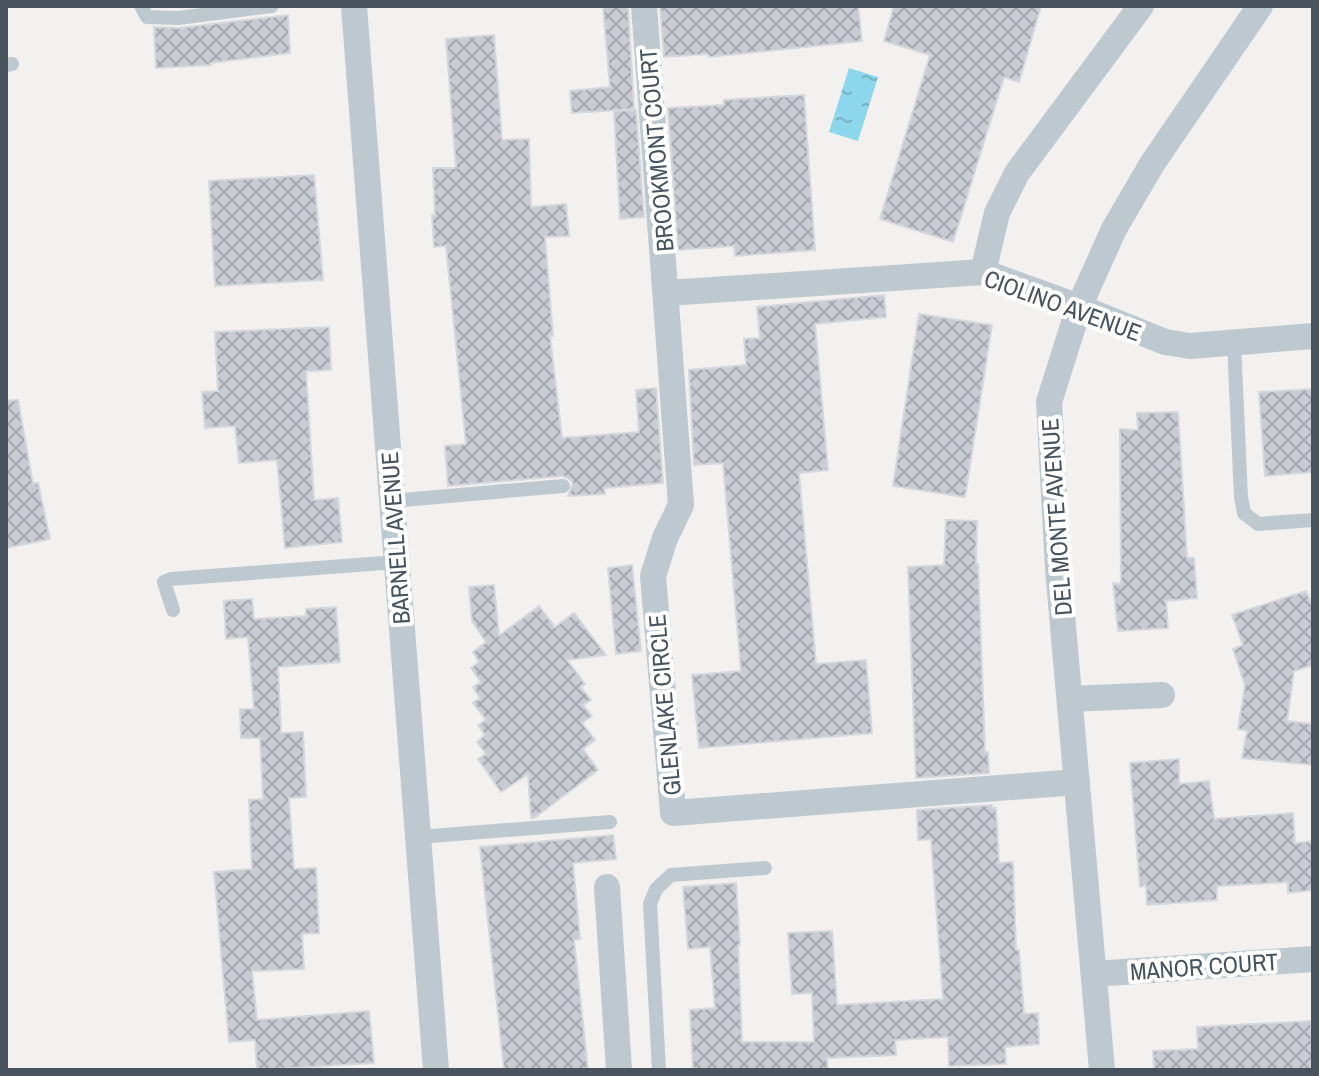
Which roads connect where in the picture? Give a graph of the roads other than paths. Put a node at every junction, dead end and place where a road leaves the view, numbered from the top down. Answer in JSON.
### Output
{"nodes":[{"id":1,"x":141,"y":6,"type":"edge"},
{"id":2,"x":272,"y":6,"type":"edge"},
{"id":3,"x":354,"y":6,"type":"edge"},
{"id":4,"x":644,"y":6,"type":"edge"},
{"id":5,"x":1141,"y":6,"type":"edge"},
{"id":6,"x":1260,"y":6,"type":"edge"},
{"id":7,"x":983,"y":272,"type":"junction"},
{"id":8,"x":667,"y":293,"type":"junction"},
{"id":9,"x":1079,"y":307,"type":"junction"},
{"id":10,"x":1313,"y":336,"type":"edge"},
{"id":11,"x":1234,"y":343,"type":"junction"},
{"id":12,"x":563,"y":486,"type":"dead end"},
{"id":13,"x":392,"y":501,"type":"junction"},
{"id":14,"x":1313,"y":520,"type":"edge"},
{"id":15,"x":397,"y":562,"type":"junction"},
{"id":16,"x":173,"y":610,"type":"dead end"},
{"id":17,"x":1162,"y":695,"type":"dead end"},
{"id":18,"x":1070,"y":699,"type":"junction"},
{"id":19,"x":1077,"y":782,"type":"junction"},
{"id":20,"x":610,"y":822,"type":"dead end"},
{"id":21,"x":418,"y":837,"type":"junction"},
{"id":22,"x":765,"y":868,"type":"dead end"},
{"id":23,"x":607,"y":887,"type":"dead end"},
{"id":24,"x":1313,"y":959,"type":"edge"},
{"id":25,"x":1094,"y":974,"type":"junction"},
{"id":26,"x":436,"y":1070,"type":"edge"},
{"id":27,"x":619,"y":1070,"type":"edge"},
{"id":28,"x":659,"y":1070,"type":"edge"},
{"id":29,"x":1102,"y":1070,"type":"edge"}],
"edges":[{"from":1,"to":2,"type":"lane"},
{"from":3,"to":13,"type":"street","name":"BARNELL AVENUE"},
{"from":4,"to":8,"type":"street","name":"BROOKMONT COURT"},
{"from":5,"to":7,"type":"street"},
{"from":6,"to":9,"type":"street","name":"DEL MONTE AVENUE"},
{"from":7,"to":8,"type":"street","name":"CIOLINO AVENUE"},
{"from":7,"to":9,"type":"street","name":"CIOLINO AVENUE"},
{"from":8,"to":19,"type":"street","name":"GLENLAKE CIRCLE"},
{"from":9,"to":11,"type":"street","name":"CIOLINO AVENUE"},
{"from":9,"to":18,"type":"street","name":"DEL MONTE AVENUE"},
{"from":10,"to":11,"type":"street","name":"CIOLINO AVENUE"},
{"from":11,"to":14,"type":"lane"},
{"from":12,"to":13,"type":"lane"},
{"from":13,"to":15,"type":"street","name":"BARNELL AVENUE"},
{"from":15,"to":16,"type":"lane"},
{"from":15,"to":21,"type":"street","name":"BARNELL AVENUE"},
{"from":17,"to":18,"type":"street"},
{"from":18,"to":19,"type":"street","name":"DEL MONTE AVENUE"},
{"from":19,"to":25,"type":"street","name":"DEL MONTE AVENUE"},
{"from":20,"to":21,"type":"lane"},
{"from":21,"to":26,"type":"street","name":"BARNELL AVENUE"},
{"from":22,"to":28,"type":"lane"},
{"from":23,"to":27,"type":"street"},
{"from":24,"to":25,"type":"street","name":"MANOR COURT"},
{"from":25,"to":29,"type":"street","name":"DEL MONTE AVENUE"}]}
